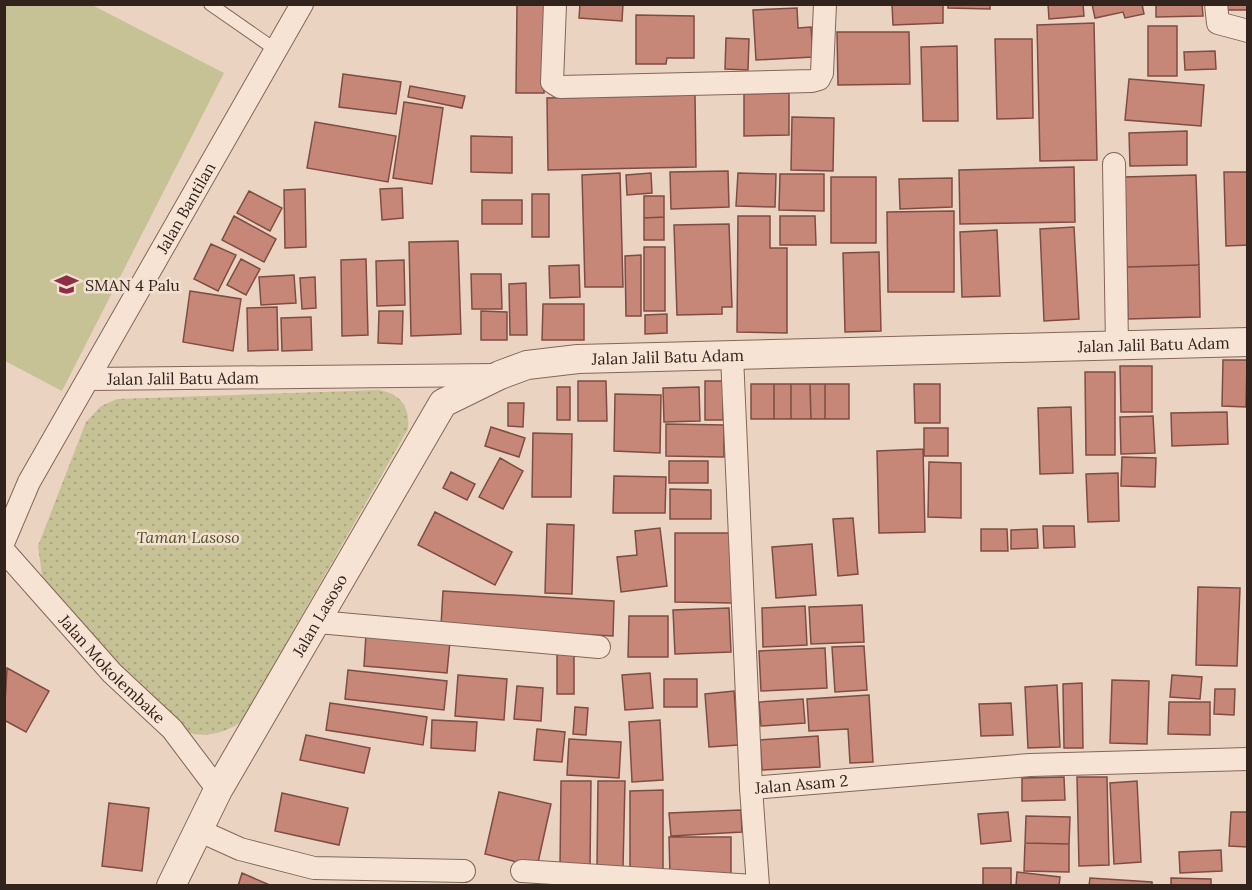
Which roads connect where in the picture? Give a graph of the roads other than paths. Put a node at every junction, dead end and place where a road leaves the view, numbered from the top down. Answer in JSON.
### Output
{"nodes":[{"id":1,"x":210,"y":4,"type":"edge"},
{"id":2,"x":302,"y":4,"type":"edge"},
{"id":3,"x":555,"y":4,"type":"edge"},
{"id":4,"x":825,"y":4,"type":"edge"},
{"id":5,"x":1216,"y":4,"type":"edge"},
{"id":6,"x":1248,"y":31,"type":"edge"},
{"id":7,"x":276,"y":50,"type":"junction"},
{"id":8,"x":1114,"y":164,"type":"dead end"},
{"id":9,"x":1248,"y":342,"type":"edge"},
{"id":10,"x":1117,"y":345,"type":"junction"},
{"id":11,"x":732,"y":356,"type":"junction"},
{"id":12,"x":500,"y":375,"type":"junction"},
{"id":13,"x":89,"y":379,"type":"junction"},
{"id":14,"x":4,"y":542,"type":"edge"},
{"id":15,"x":4,"y":551,"type":"edge"},
{"id":16,"x":318,"y":622,"type":"junction"},
{"id":17,"x":599,"y":647,"type":"dead end"},
{"id":18,"x":1248,"y":759,"type":"edge"},
{"id":19,"x":751,"y":788,"type":"junction"},
{"id":20,"x":218,"y":790,"type":"junction"},
{"id":21,"x":198,"y":831,"type":"junction"},
{"id":22,"x":464,"y":871,"type":"dead end"},
{"id":23,"x":522,"y":871,"type":"dead end"},
{"id":24,"x":171,"y":885,"type":"edge"},
{"id":25,"x":756,"y":885,"type":"edge"}],
"edges":[{"from":1,"to":7,"type":"lane"},
{"from":2,"to":7,"type":"street","name":"Jalan Bantilan"},
{"from":3,"to":4,"type":"street"},
{"from":5,"to":6,"type":"street"},
{"from":7,"to":13,"type":"street","name":"Jalan Bantilan"},
{"from":8,"to":10,"type":"street"},
{"from":9,"to":10,"type":"street","name":"Jalan Jalil Batu Adam"},
{"from":10,"to":11,"type":"street","name":"Jalan Jalil Batu Adam"},
{"from":11,"to":12,"type":"street","name":"Jalan Jalil Batu Adam"},
{"from":11,"to":19,"type":"street","name":"Jalan Asam 2"},
{"from":12,"to":13,"type":"street","name":"Jalan Jalil Batu Adam"},
{"from":12,"to":16,"type":"street","name":"Jalan Lasoso"},
{"from":13,"to":14,"type":"street","name":"Jalan Bantilan"},
{"from":15,"to":20,"type":"street","name":"Jalan Mokolembake"},
{"from":16,"to":17,"type":"street"},
{"from":16,"to":20,"type":"street","name":"Jalan Lasoso"},
{"from":18,"to":19,"type":"street","name":"Jalan Asam 2"},
{"from":19,"to":25,"type":"street"},
{"from":20,"to":21,"type":"street","name":"Jalan Lasoso"},
{"from":21,"to":22,"type":"street"},
{"from":21,"to":24,"type":"street","name":"Jalan Lasoso"},
{"from":23,"to":25,"type":"street"}]}
